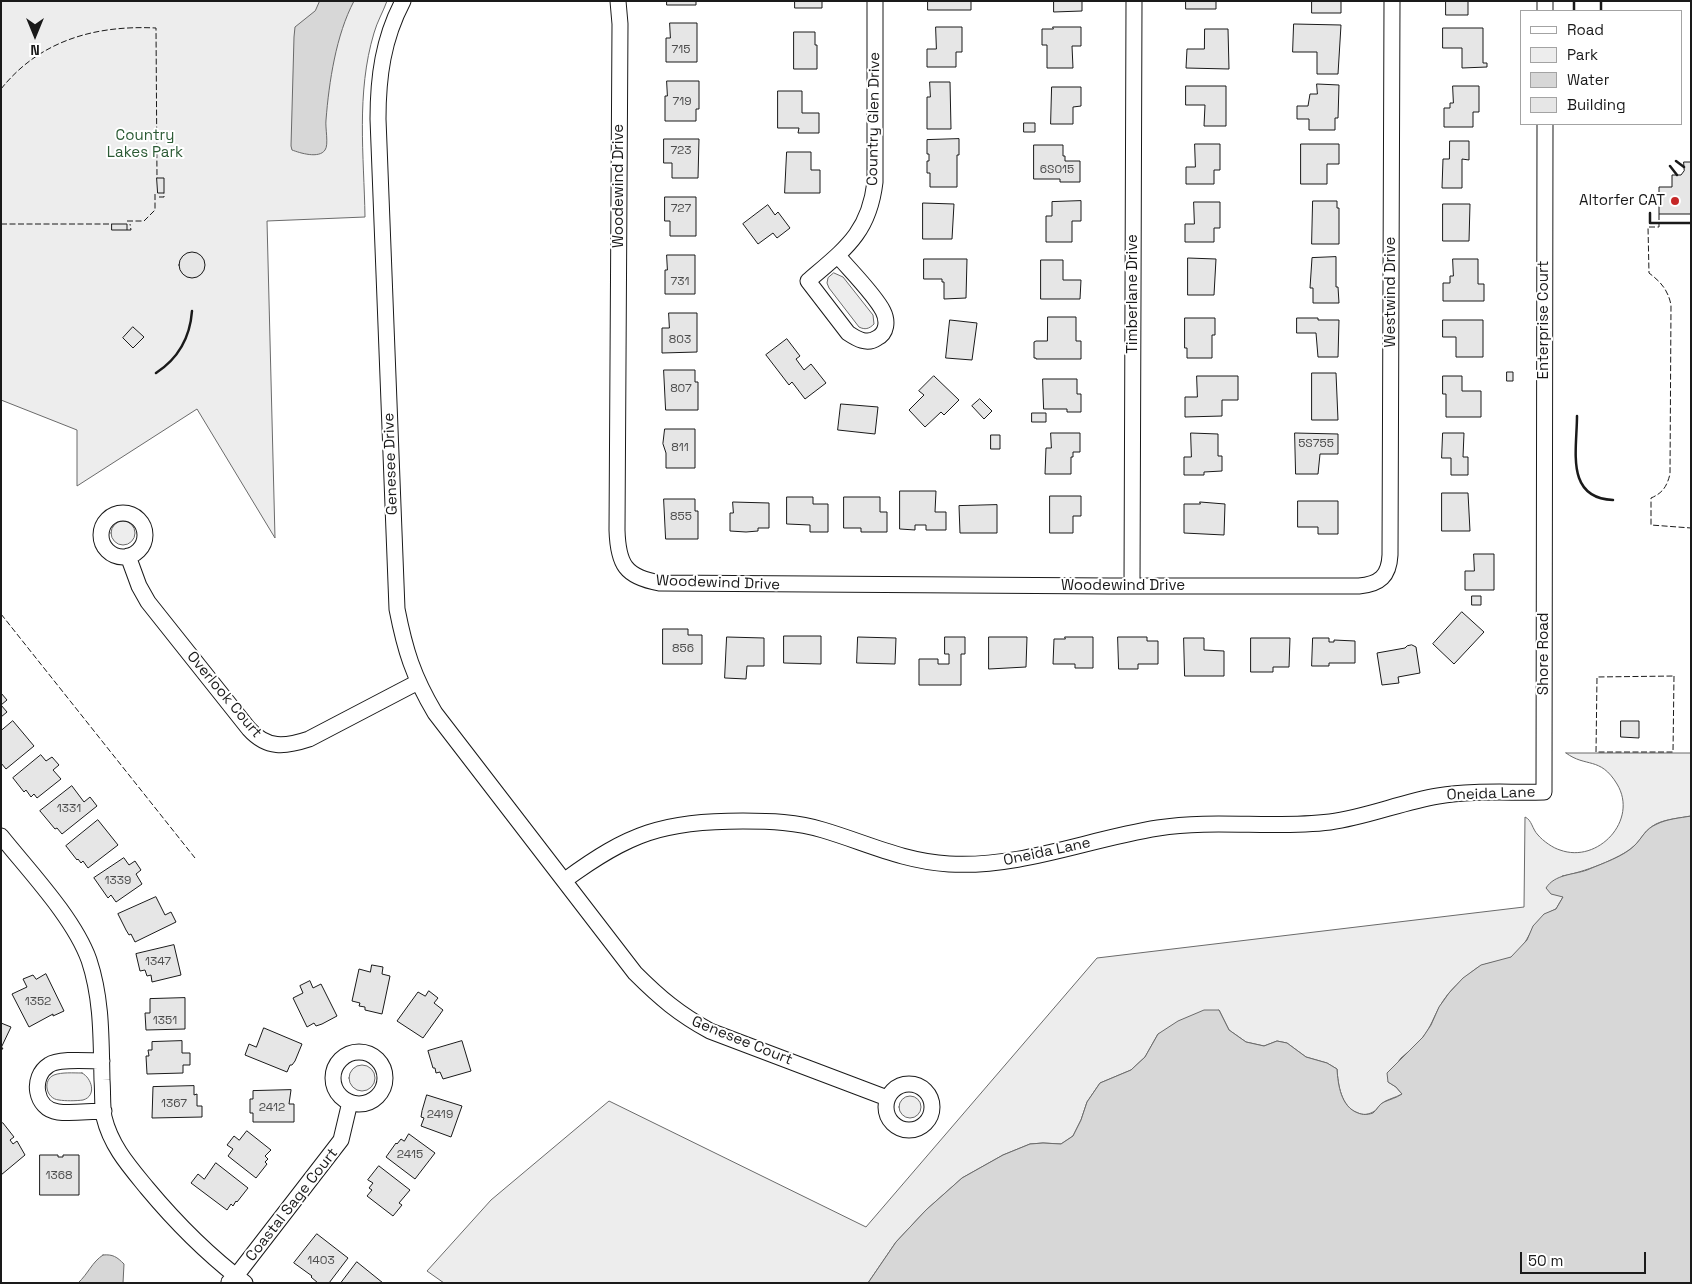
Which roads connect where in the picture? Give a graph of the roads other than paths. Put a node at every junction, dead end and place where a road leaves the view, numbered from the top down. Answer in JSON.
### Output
{"nodes":[{"id":1,"x":403,"y":1,"type":"edge"},
{"id":2,"x":618,"y":1,"type":"edge"},
{"id":3,"x":875,"y":1,"type":"edge"},
{"id":4,"x":1134,"y":1,"type":"edge"},
{"id":5,"x":1392,"y":1,"type":"edge"},
{"id":6,"x":1545,"y":125,"type":"edge"},
{"id":7,"x":838,"y":256,"type":"junction"},
{"id":8,"x":1544,"y":515,"type":"joint"},
{"id":9,"x":128,"y":556,"type":"dead end"},
{"id":10,"x":1381,"y":579,"type":"joint"},
{"id":11,"x":1132,"y":586,"type":"junction"},
{"id":12,"x":418,"y":682,"type":"junction"},
{"id":13,"x":1544,"y":792,"type":"joint"},
{"id":14,"x":1,"y":836,"type":"edge"},
{"id":15,"x":565,"y":880,"type":"junction"},
{"id":16,"x":102,"y":1061,"type":"junction"},
{"id":17,"x":888,"y":1098,"type":"dead end"},
{"id":18,"x":350,"y":1102,"type":"dead end"},
{"id":19,"x":104,"y":1111,"type":"junction"},
{"id":20,"x":236,"y":1281,"type":"edge"}],
"edges":[{"from":1,"to":12,"type":"street","name":"Genesee Drive"},
{"from":2,"to":11,"type":"street","name":"Woodewind Drive"},
{"from":3,"to":7,"type":"street","name":"Country Glen Drive"},
{"from":4,"to":11,"type":"street","name":"Timberlane Drive"},
{"from":5,"to":10,"type":"street","name":"Westwind Drive"},
{"from":6,"to":8,"type":"street","name":"Enterprise Court"},
{"from":7,"to":7,"type":"street","name":"Country Glen Drive"},
{"from":8,"to":13,"type":"street","name":"Shore Road"},
{"from":9,"to":12,"type":"street","name":"Overlook Court"},
{"from":10,"to":11,"type":"street","name":"Woodewind Drive"},
{"from":12,"to":15,"type":"street","name":"Genesee Drive"},
{"from":13,"to":15,"type":"street","name":"Oneida Lane"},
{"from":14,"to":16,"type":"street"},
{"from":15,"to":17,"type":"street","name":"Genesee Court"},
{"from":16,"to":19,"type":"street"},
{"from":16,"to":19,"type":"street"},
{"from":18,"to":20,"type":"street","name":"Coastal Sage Court"},
{"from":19,"to":20,"type":"street"}]}
